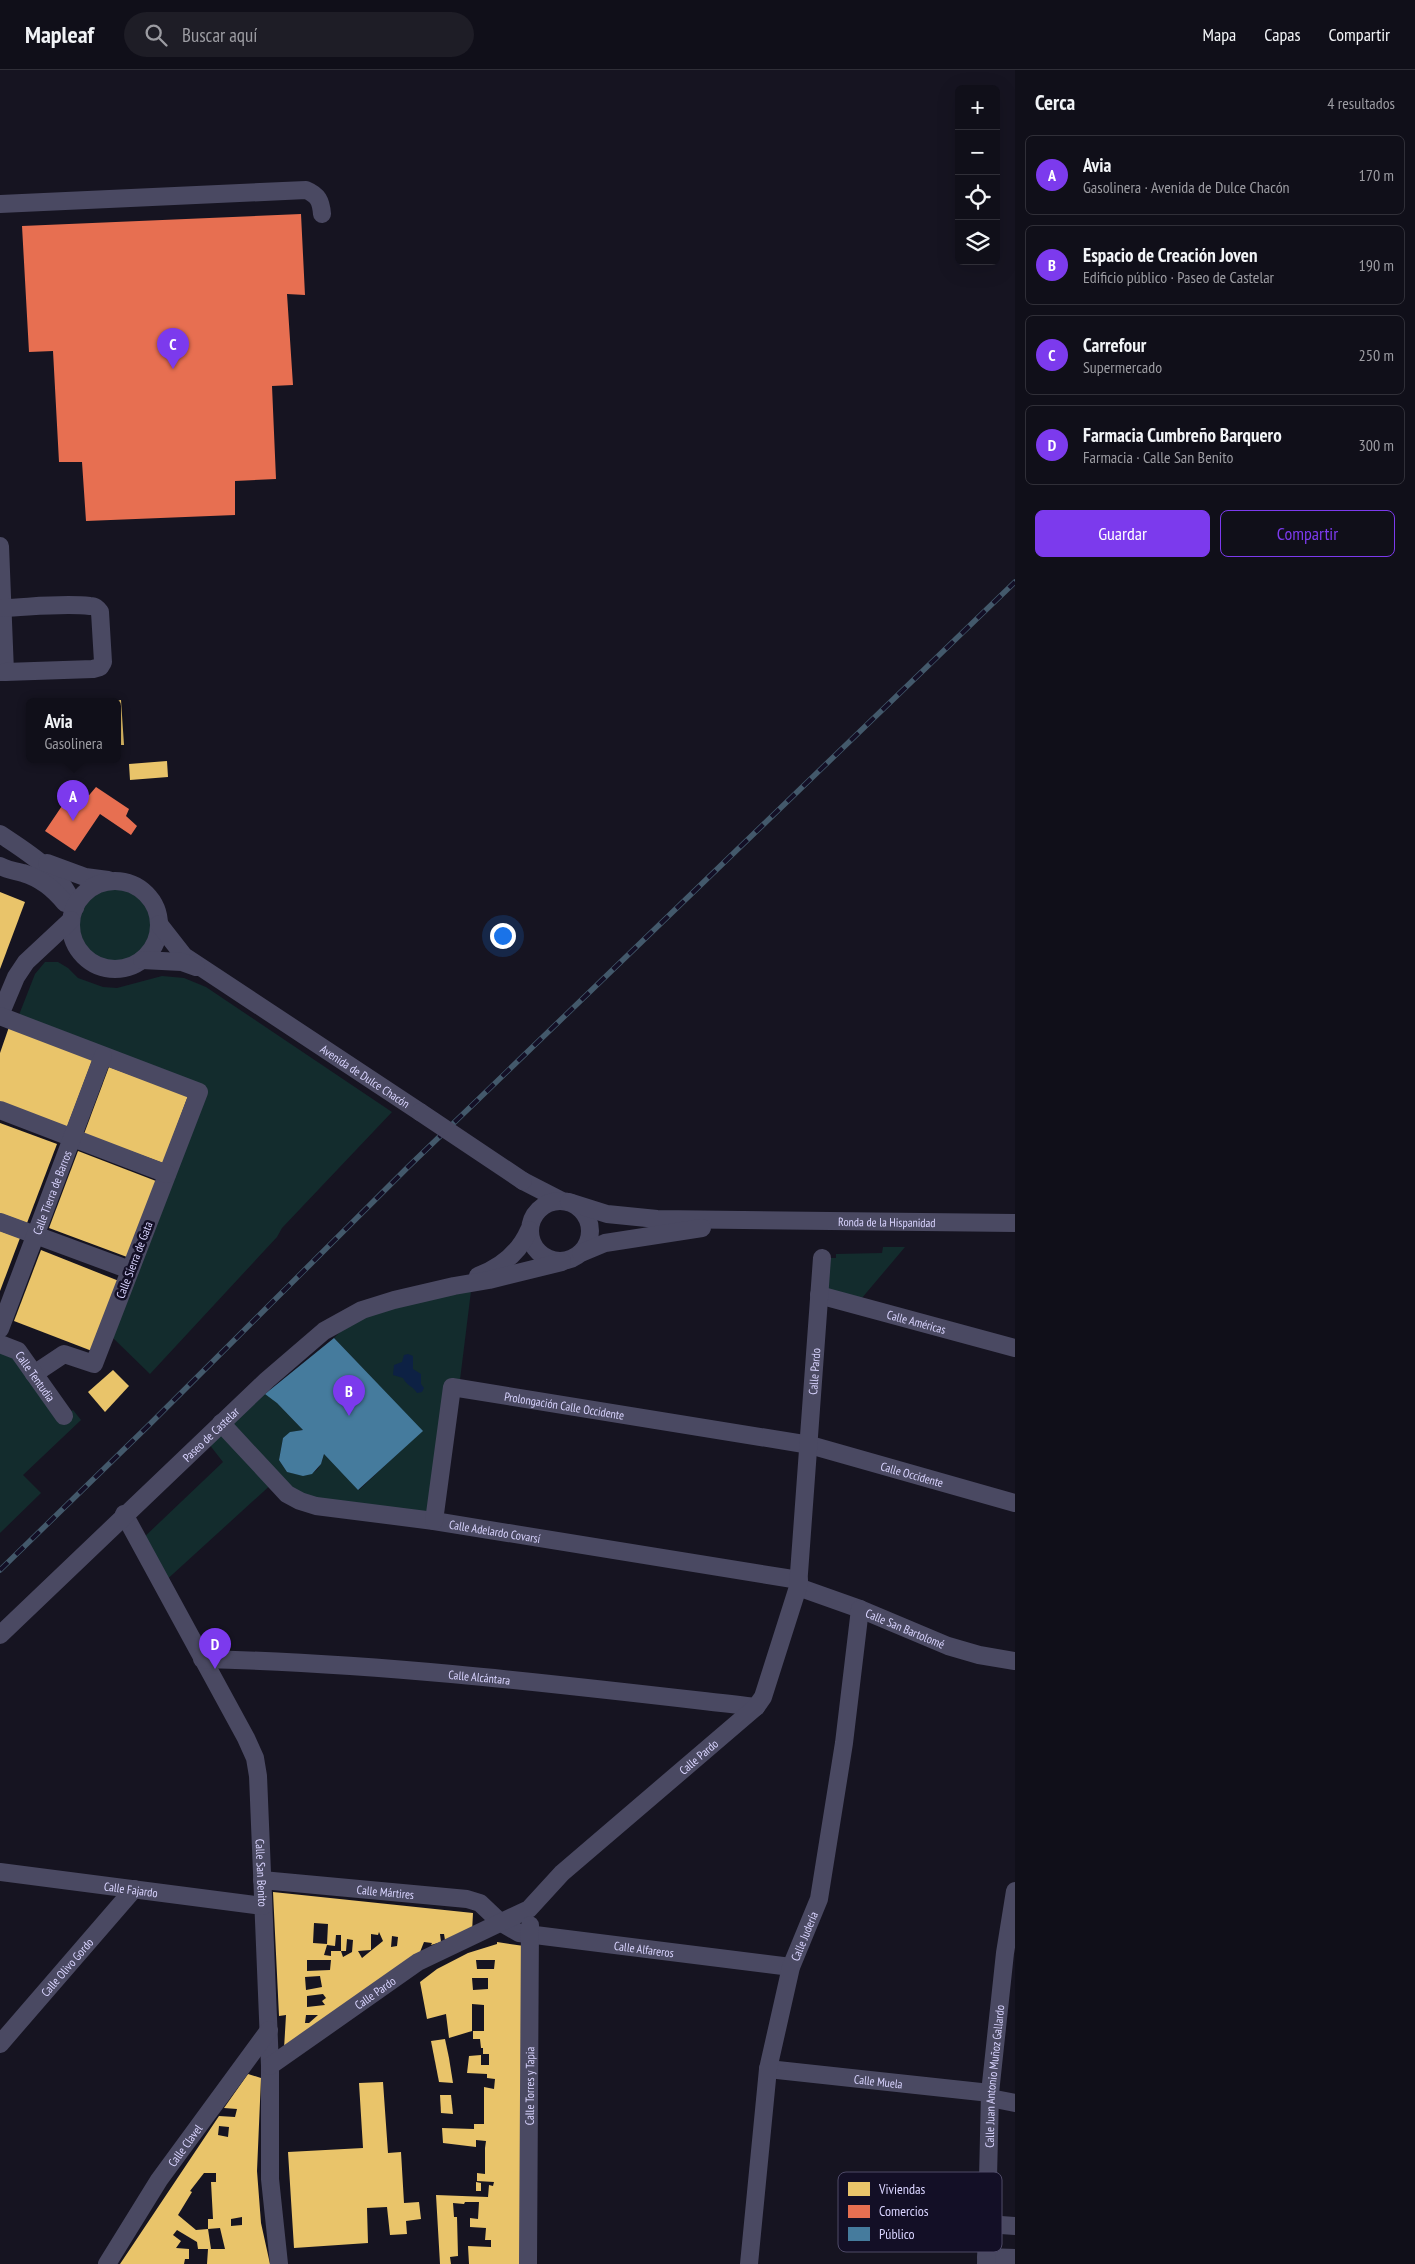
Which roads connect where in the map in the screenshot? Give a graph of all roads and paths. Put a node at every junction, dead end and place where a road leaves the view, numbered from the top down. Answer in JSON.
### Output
{"nodes":[{"id":1,"x":0,"y":204,"type":"edge"},
{"id":2,"x":322,"y":214,"type":"dead end"},
{"id":3,"x":0,"y":546,"type":"edge"},
{"id":4,"x":3,"y":608,"type":"junction"},
{"id":5,"x":3,"y":672,"type":"edge"},
{"id":6,"x":0,"y":834,"type":"edge"},
{"id":7,"x":33,"y":856,"type":"junction"},
{"id":8,"x":0,"y":866,"type":"edge"},
{"id":9,"x":113,"y":881,"type":"junction"},
{"id":10,"x":73,"y":914,"type":"junction"},
{"id":11,"x":159,"y":924,"type":"junction"},
{"id":12,"x":78,"y":949,"type":"junction"},
{"id":13,"x":36,"y":953,"type":"junction"},
{"id":14,"x":142,"y":960,"type":"junction"},
{"id":15,"x":206,"y":970,"type":"junction"},
{"id":16,"x":1,"y":1010,"type":"edge"},
{"id":17,"x":102,"y":1056,"type":"junction"},
{"id":18,"x":0,"y":1110,"type":"edge"},
{"id":19,"x":72,"y":1138,"type":"junction"},
{"id":20,"x":167,"y":1174,"type":"junction"},
{"id":21,"x":523,"y":1181,"type":"junction"},
{"id":22,"x":564,"y":1201,"type":"junction"},
{"id":23,"x":760,"y":1219,"type":"junction"},
{"id":24,"x":0,"y":1222,"type":"edge"},
{"id":25,"x":1015,"y":1223,"type":"edge"},
{"id":26,"x":530,"y":1225,"type":"junction"},
{"id":27,"x":35,"y":1235,"type":"junction"},
{"id":28,"x":581,"y":1253,"type":"junction"},
{"id":29,"x":822,"y":1258,"type":"dead end"},
{"id":30,"x":562,"y":1262,"type":"junction"},
{"id":31,"x":130,"y":1270,"type":"junction"},
{"id":32,"x":454,"y":1286,"type":"junction"},
{"id":33,"x":819,"y":1295,"type":"junction"},
{"id":34,"x":0,"y":1329,"type":"edge"},
{"id":35,"x":0,"y":1344,"type":"edge"},
{"id":36,"x":1015,"y":1348,"type":"edge"},
{"id":37,"x":34,"y":1374,"type":"junction"},
{"id":38,"x":64,"y":1416,"type":"dead end"},
{"id":39,"x":221,"y":1423,"type":"junction"},
{"id":40,"x":810,"y":1445,"type":"junction"},
{"id":41,"x":1015,"y":1503,"type":"edge"},
{"id":42,"x":124,"y":1514,"type":"junction"},
{"id":43,"x":434,"y":1521,"type":"junction"},
{"id":44,"x":798,"y":1583,"type":"junction"},
{"id":45,"x":860,"y":1609,"type":"junction"},
{"id":46,"x":0,"y":1635,"type":"edge"},
{"id":47,"x":202,"y":1659,"type":"junction"},
{"id":48,"x":1015,"y":1659,"type":"edge"},
{"id":49,"x":756,"y":1706,"type":"junction"},
{"id":50,"x":0,"y":1872,"type":"edge"},
{"id":51,"x":262,"y":1880,"type":"junction"},
{"id":52,"x":134,"y":1889,"type":"junction"},
{"id":53,"x":1015,"y":1891,"type":"edge"},
{"id":54,"x":263,"y":1906,"type":"junction"},
{"id":55,"x":529,"y":1909,"type":"junction"},
{"id":56,"x":500,"y":1922,"type":"junction"},
{"id":57,"x":532,"y":1935,"type":"junction"},
{"id":58,"x":791,"y":1967,"type":"junction"},
{"id":59,"x":269,"y":2030,"type":"junction"},
{"id":60,"x":0,"y":2044,"type":"edge"},
{"id":61,"x":270,"y":2066,"type":"junction"},
{"id":62,"x":768,"y":2068,"type":"junction"},
{"id":63,"x":990,"y":2095,"type":"junction"},
{"id":64,"x":1015,"y":2103,"type":"edge"},
{"id":65,"x":988,"y":2172,"type":"edge"},
{"id":66,"x":1002,"y":2225,"type":"edge"},
{"id":67,"x":1015,"y":2226,"type":"edge"},
{"id":68,"x":1015,"y":2258,"type":"edge"},
{"id":69,"x":986,"y":2261,"type":"edge"},
{"id":70,"x":107,"y":2264,"type":"edge"},
{"id":71,"x":280,"y":2264,"type":"edge"},
{"id":72,"x":528,"y":2264,"type":"edge"},
{"id":73,"x":749,"y":2264,"type":"edge"}],
"edges":[{"from":1,"to":2,"type":"street"},
{"from":3,"to":4,"type":"street"},
{"from":4,"to":5,"type":"street"},
{"from":4,"to":5,"type":"street"},
{"from":6,"to":7,"type":"street"},
{"from":7,"to":9,"type":"street"},
{"from":7,"to":10,"type":"street"},
{"from":8,"to":10,"type":"street"},
{"from":9,"to":10,"type":"street"},
{"from":9,"to":11,"type":"street"},
{"from":10,"to":12,"type":"street"},
{"from":10,"to":13,"type":"street"},
{"from":11,"to":14,"type":"street"},
{"from":11,"to":15,"type":"street","name":"Avenida de Dulce Chacón"},
{"from":12,"to":13,"type":"street"},
{"from":12,"to":14,"type":"street"},
{"from":13,"to":16,"type":"street"},
{"from":14,"to":15,"type":"street","name":"Avenida de Dulce Chacón"},
{"from":15,"to":21,"type":"street","name":"Avenida de Dulce Chacón","bridge":true},
{"from":16,"to":17,"type":"street"},
{"from":17,"to":19,"type":"street","name":"Calle Tierra de Barros"},
{"from":17,"to":20,"type":"street","name":"Calle Sierra de Gata"},
{"from":18,"to":19,"type":"street"},
{"from":19,"to":20,"type":"street"},
{"from":19,"to":27,"type":"street","name":"Calle Tierra de Barros"},
{"from":20,"to":31,"type":"street","name":"Calle Sierra de Gata"},
{"from":21,"to":22,"type":"street","name":"Avenida de Dulce Chacón"},
{"from":21,"to":26,"type":"street"},
{"from":22,"to":23,"type":"street","name":"Ronda de la Hispanidad"},
{"from":22,"to":26,"type":"street"},
{"from":22,"to":28,"type":"street"},
{"from":23,"to":25,"type":"street","name":"Ronda de la Hispanidad"},
{"from":23,"to":28,"type":"street","name":"Ronda de la Hispanidad"},
{"from":24,"to":27,"type":"street"},
{"from":26,"to":30,"type":"street"},
{"from":26,"to":32,"type":"street","name":"Paseo de Castelar"},
{"from":27,"to":31,"type":"street"},
{"from":27,"to":34,"type":"street","name":"Calle Tierra de Barros"},
{"from":28,"to":30,"type":"street"},
{"from":29,"to":33,"type":"street","name":"Calle Pardo"},
{"from":30,"to":32,"type":"street","name":"Paseo de Castelar"},
{"from":31,"to":37,"type":"street","name":"Calle Sierra de Gata"},
{"from":32,"to":39,"type":"street","name":"Paseo de Castelar"},
{"from":33,"to":36,"type":"street","name":"Calle Américas"},
{"from":33,"to":40,"type":"street","name":"Calle Pardo"},
{"from":35,"to":37,"type":"street","name":"Calle Tentudia"},
{"from":37,"to":38,"type":"street","name":"Calle Tentudia"},
{"from":39,"to":42,"type":"street","name":"Paseo de Castelar"},
{"from":39,"to":43,"type":"street","name":"Calle Adelardo Covarsí"},
{"from":40,"to":41,"type":"street","name":"Calle Occidente"},
{"from":40,"to":43,"type":"street","name":"Prolongación Calle Occidente"},
{"from":40,"to":44,"type":"street","name":"Calle Pardo"},
{"from":42,"to":46,"type":"street","name":"Paseo de Castelar"},
{"from":42,"to":47,"type":"street","name":"Calle San Benito"},
{"from":43,"to":44,"type":"street","name":"Calle Adelardo Covarsí"},
{"from":44,"to":45,"type":"street","name":"Calle San Bartolomé"},
{"from":44,"to":49,"type":"street","name":"Calle Pardo"},
{"from":45,"to":48,"type":"street","name":"Calle San Bartolomé"},
{"from":45,"to":58,"type":"street","name":"Calle Judería"},
{"from":47,"to":49,"type":"street","name":"Calle Alcántara"},
{"from":47,"to":51,"type":"street","name":"Calle San Benito"},
{"from":49,"to":55,"type":"street","name":"Calle Pardo"},
{"from":50,"to":52,"type":"street","name":"Calle Fajardo"},
{"from":51,"to":54,"type":"street","name":"Calle San Benito"},
{"from":51,"to":56,"type":"street","name":"Calle Mártires"},
{"from":52,"to":54,"type":"street","name":"Calle Fajardo"},
{"from":52,"to":60,"type":"street","name":"Calle Olivo Gordo"},
{"from":53,"to":63,"type":"street","name":"Calle Juan Antonio Muñoz Gallardo"},
{"from":54,"to":59,"type":"street","name":"Calle San Benito"},
{"from":55,"to":56,"type":"street","name":"Calle Pardo"},
{"from":55,"to":57,"type":"street","name":"Calle Torres y Tapia"},
{"from":56,"to":57,"type":"street","name":"Calle Alfareros"},
{"from":56,"to":61,"type":"street","name":"Calle Pardo"},
{"from":57,"to":58,"type":"street","name":"Calle Alfareros"},
{"from":57,"to":72,"type":"street","name":"Calle Torres y Tapia"},
{"from":58,"to":62,"type":"street","name":"Calle Judería"},
{"from":59,"to":61,"type":"street","name":"Calle San Benito"},
{"from":59,"to":70,"type":"street","name":"Calle Clavel"},
{"from":61,"to":71,"type":"street","name":"Calle San Benito"},
{"from":62,"to":63,"type":"street","name":"Calle Muela"},
{"from":62,"to":73,"type":"street","name":"Calle Judería"},
{"from":63,"to":64,"type":"street","name":"Calle Muela"},
{"from":63,"to":65,"type":"street","name":"Calle Juan Antonio Muñoz Gallardo"},
{"from":66,"to":67,"type":"street"},
{"from":68,"to":69,"type":"street"}]}
